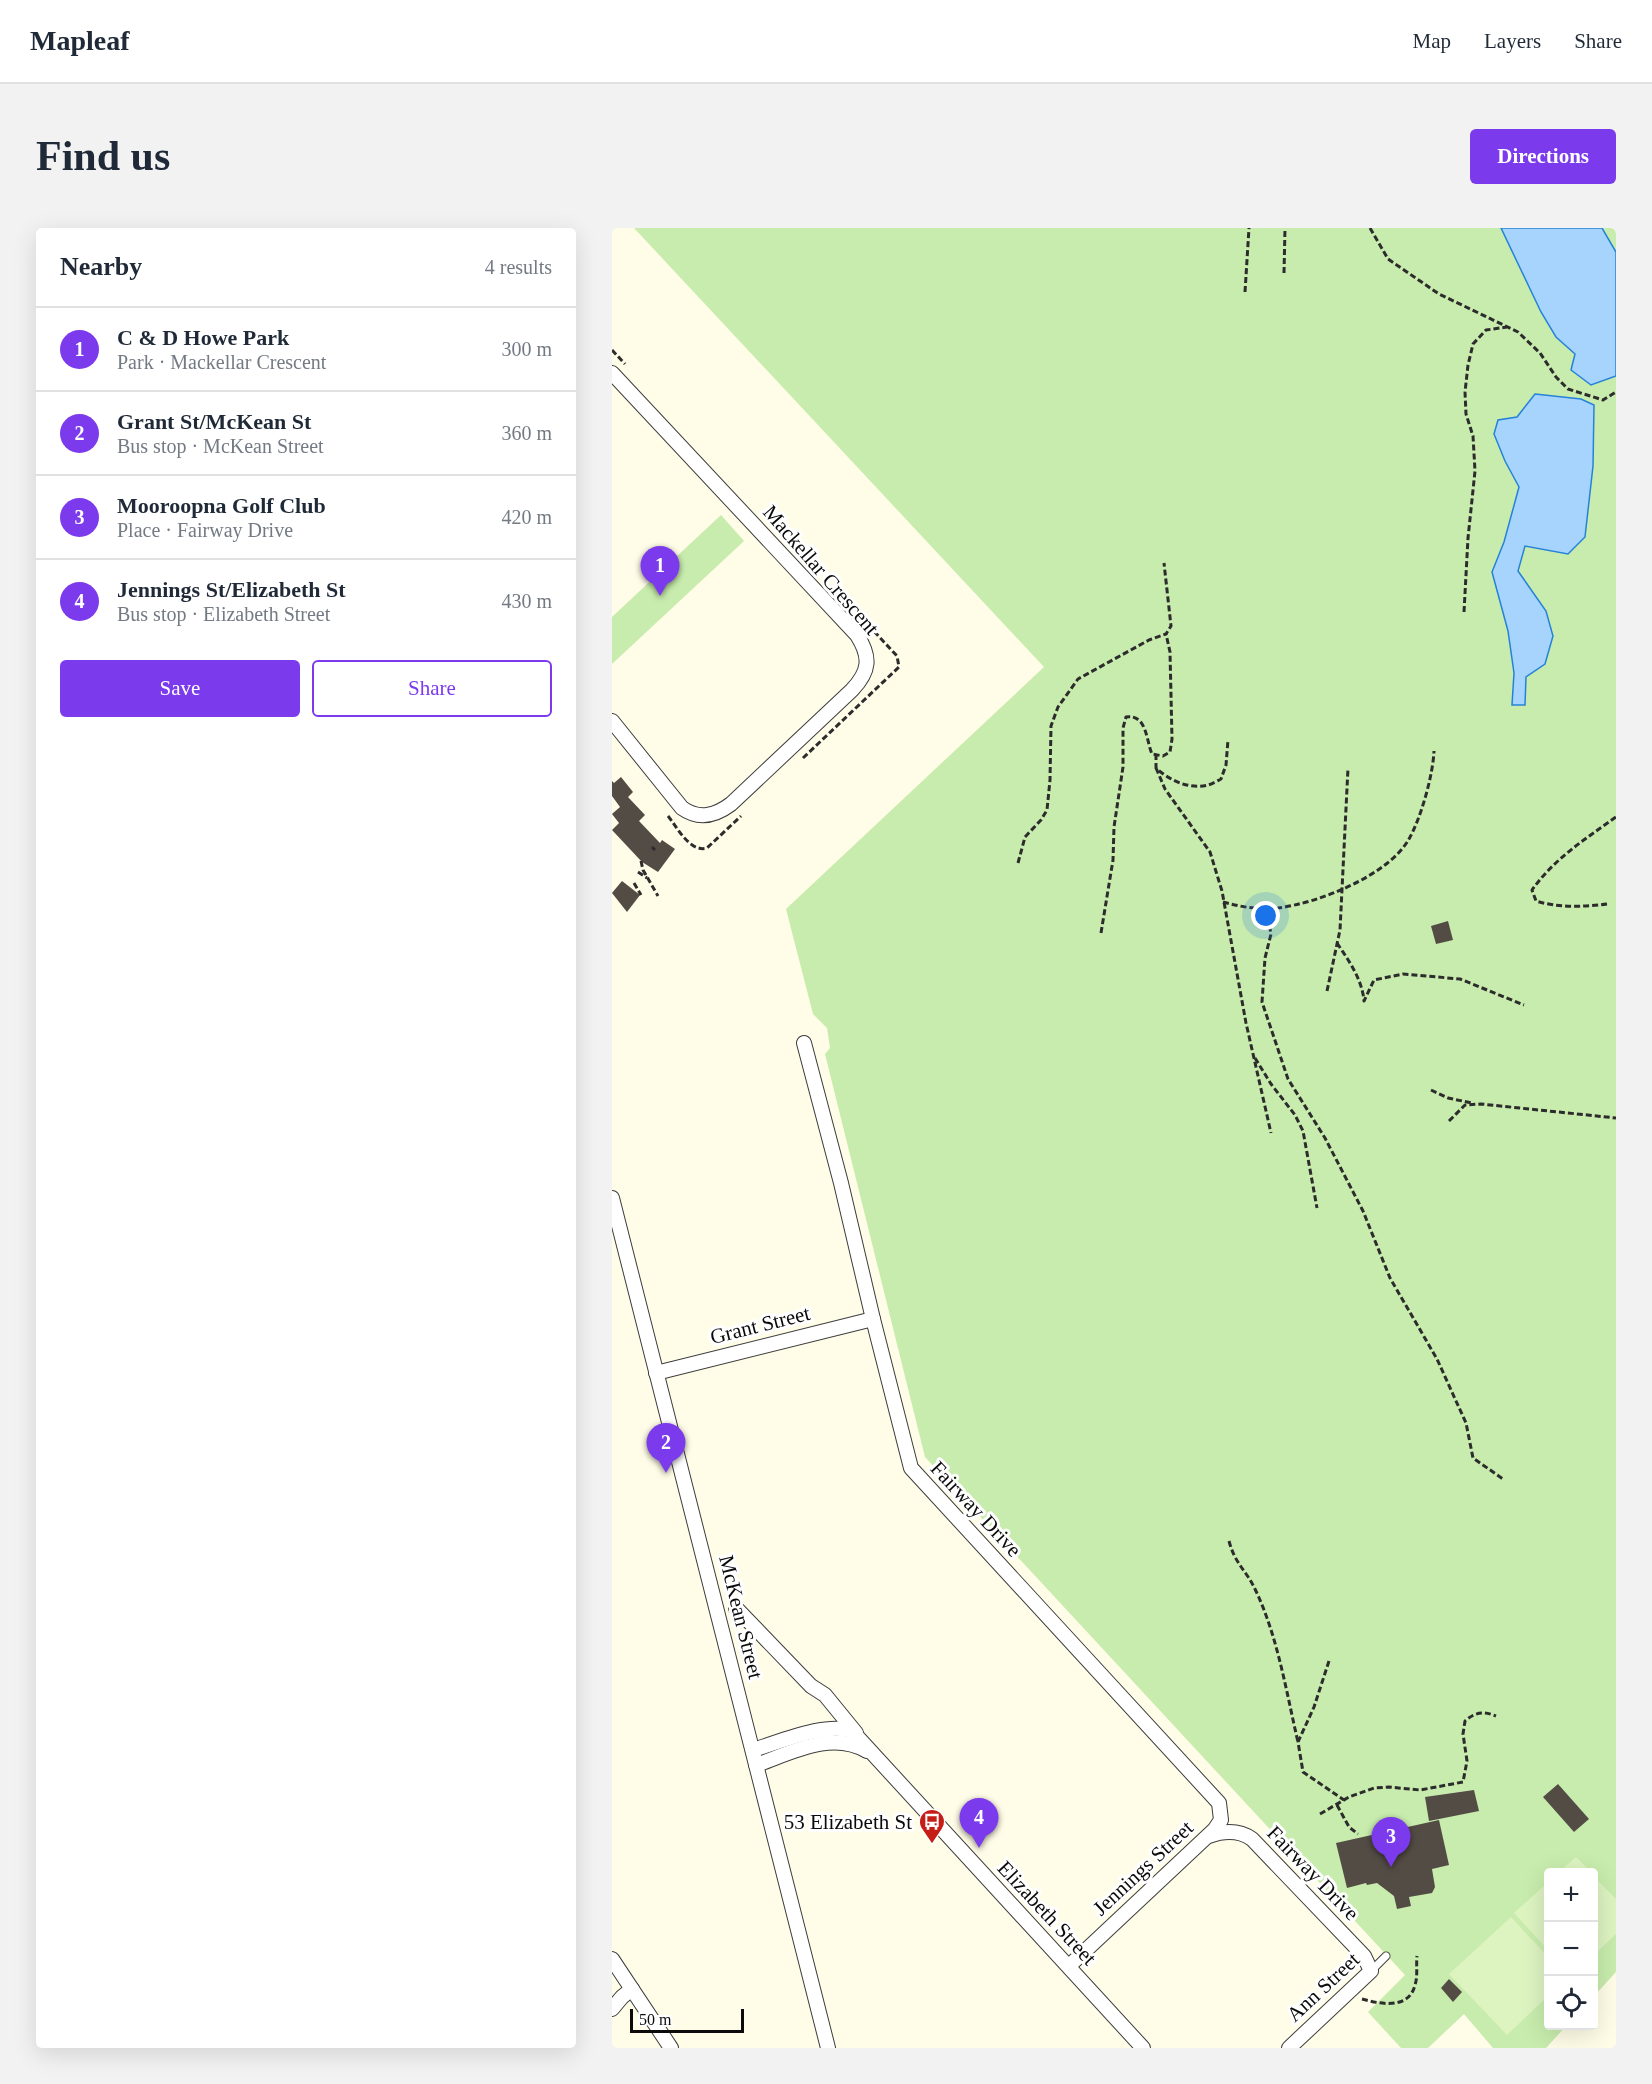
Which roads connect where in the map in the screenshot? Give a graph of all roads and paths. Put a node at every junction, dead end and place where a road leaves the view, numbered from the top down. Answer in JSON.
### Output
{"nodes":[{"id":1,"x":1249,"y":228,"type":"edge"},
{"id":2,"x":1285,"y":228,"type":"edge"},
{"id":3,"x":1370,"y":228,"type":"edge"},
{"id":4,"x":1284,"y":273,"type":"dead end"},
{"id":5,"x":1245,"y":292,"type":"dead end"},
{"id":6,"x":1509,"y":327,"type":"junction"},
{"id":7,"x":612,"y":350,"type":"edge"},
{"id":8,"x":627,"y":367,"type":"dead end"},
{"id":9,"x":612,"y":373,"type":"edge"},
{"id":10,"x":1616,"y":392,"type":"edge"},
{"id":11,"x":1164,"y":563,"type":"dead end"},
{"id":12,"x":1464,"y":612,"type":"dead end"},
{"id":13,"x":863,"y":620,"type":"dead end"},
{"id":14,"x":1166,"y":634,"type":"junction"},
{"id":15,"x":612,"y":720,"type":"edge"},
{"id":16,"x":1228,"y":740,"type":"dead end"},
{"id":17,"x":1434,"y":751,"type":"dead end"},
{"id":18,"x":1156,"y":754,"type":"junction"},
{"id":19,"x":795,"y":765,"type":"dead end"},
{"id":20,"x":1156,"y":768,"type":"junction"},
{"id":21,"x":1348,"y":768,"type":"dead end"},
{"id":22,"x":666,"y":813,"type":"dead end"},
{"id":23,"x":744,"y":813,"type":"dead end"},
{"id":24,"x":1616,"y":817,"type":"edge"},
{"id":25,"x":641,"y":861,"type":"dead end"},
{"id":26,"x":1018,"y":863,"type":"dead end"},
{"id":27,"x":638,"y":872,"type":"dead end"},
{"id":28,"x":650,"y":881,"type":"junction"},
{"id":29,"x":634,"y":883,"type":"dead end"},
{"id":30,"x":1342,"y":888,"type":"junction"},
{"id":31,"x":640,"y":895,"type":"dead end"},
{"id":32,"x":658,"y":896,"type":"dead end"},
{"id":33,"x":1223,"y":902,"type":"junction"},
{"id":34,"x":1607,"y":904,"type":"dead end"},
{"id":35,"x":1266,"y":908,"type":"junction"},
{"id":36,"x":1101,"y":933,"type":"dead end"},
{"id":37,"x":1337,"y":943,"type":"junction"},
{"id":38,"x":1327,"y":991,"type":"dead end"},
{"id":39,"x":1524,"y":1005,"type":"dead end"},
{"id":40,"x":804,"y":1043,"type":"dead end"},
{"id":41,"x":1253,"y":1054,"type":"junction"},
{"id":42,"x":1431,"y":1090,"type":"dead end"},
{"id":43,"x":1481,"y":1104,"type":"junction"},
{"id":44,"x":1616,"y":1118,"type":"edge"},
{"id":45,"x":1449,"y":1121,"type":"dead end"},
{"id":46,"x":1271,"y":1133,"type":"dead end"},
{"id":47,"x":612,"y":1198,"type":"edge"},
{"id":48,"x":1317,"y":1208,"type":"dead end"},
{"id":49,"x":873,"y":1319,"type":"junction"},
{"id":50,"x":656,"y":1373,"type":"junction"},
{"id":51,"x":1503,"y":1479,"type":"dead end"},
{"id":52,"x":1229,"y":1541,"type":"dead end"},
{"id":53,"x":736,"y":1608,"type":"dead end"},
{"id":54,"x":1329,"y":1660,"type":"dead end"},
{"id":55,"x":1496,"y":1716,"type":"dead end"},
{"id":56,"x":1298,"y":1742,"type":"junction"},
{"id":57,"x":753,"y":1750,"type":"junction"},
{"id":58,"x":871,"y":1754,"type":"junction"},
{"id":59,"x":756,"y":1765,"type":"junction"},
{"id":60,"x":1344,"y":1800,"type":"junction"},
{"id":61,"x":1337,"y":1805,"type":"junction"},
{"id":62,"x":1320,"y":1814,"type":"dead end"},
{"id":63,"x":1219,"y":1825,"type":"joint"},
{"id":64,"x":1358,"y":1834,"type":"dead end"},
{"id":65,"x":1209,"y":1836,"type":"junction"},
{"id":66,"x":1386,"y":1956,"type":"dead end"},
{"id":67,"x":1417,"y":1956,"type":"dead end"},
{"id":68,"x":612,"y":1959,"type":"edge"},
{"id":69,"x":1069,"y":1966,"type":"junction"},
{"id":70,"x":1371,"y":1971,"type":"junction"},
{"id":71,"x":617,"y":1977,"type":"edge"},
{"id":72,"x":632,"y":1989,"type":"junction"},
{"id":73,"x":1347,"y":1994,"type":"junction"},
{"id":74,"x":612,"y":2009,"type":"edge"},
{"id":75,"x":671,"y":2048,"type":"edge"},
{"id":76,"x":828,"y":2048,"type":"edge"},
{"id":77,"x":1143,"y":2048,"type":"edge"},
{"id":78,"x":1289,"y":2048,"type":"edge"}],
"edges":[{"from":1,"to":5,"type":"path"},
{"from":2,"to":4,"type":"path"},
{"from":3,"to":6,"type":"path"},
{"from":6,"to":10,"type":"path"},
{"from":6,"to":12,"type":"path"},
{"from":7,"to":8,"type":"path"},
{"from":9,"to":15,"type":"street","name":"Mackellar Crescent"},
{"from":11,"to":14,"type":"path"},
{"from":13,"to":19,"type":"path"},
{"from":14,"to":18,"type":"path"},
{"from":14,"to":26,"type":"path"},
{"from":16,"to":20,"type":"path"},
{"from":17,"to":30,"type":"path"},
{"from":18,"to":20,"type":"path"},
{"from":18,"to":36,"type":"path"},
{"from":20,"to":33,"type":"path"},
{"from":21,"to":30,"type":"path"},
{"from":22,"to":23,"type":"path"},
{"from":24,"to":34,"type":"path"},
{"from":25,"to":28,"type":"path"},
{"from":27,"to":28,"type":"path"},
{"from":28,"to":32,"type":"path"},
{"from":29,"to":31,"type":"path"},
{"from":30,"to":35,"type":"path"},
{"from":30,"to":37,"type":"path"},
{"from":33,"to":35,"type":"path"},
{"from":33,"to":41,"type":"path"},
{"from":35,"to":51,"type":"path"},
{"from":37,"to":38,"type":"path"},
{"from":37,"to":39,"type":"path"},
{"from":40,"to":49,"type":"street","name":"Fairway Drive"},
{"from":41,"to":46,"type":"path"},
{"from":41,"to":48,"type":"path"},
{"from":42,"to":43,"type":"path"},
{"from":43,"to":44,"type":"path"},
{"from":43,"to":45,"type":"path"},
{"from":47,"to":50,"type":"street","name":"McKean Street"},
{"from":49,"to":50,"type":"street","name":"Grant Street"},
{"from":49,"to":63,"type":"street","name":"Fairway Drive"},
{"from":50,"to":57,"type":"street","name":"McKean Street"},
{"from":52,"to":56,"type":"path"},
{"from":53,"to":58,"type":"street","name":"Elizabeth Street"},
{"from":54,"to":56,"type":"path"},
{"from":55,"to":60,"type":"path"},
{"from":56,"to":60,"type":"path"},
{"from":57,"to":58,"type":"street","name":"Elizabeth Street"},
{"from":57,"to":59,"type":"street","name":"McKean Street"},
{"from":58,"to":59,"type":"street","name":"Elizabeth Street"},
{"from":58,"to":69,"type":"street","name":"Elizabeth Street"},
{"from":59,"to":76,"type":"street","name":"McKean Street"},
{"from":60,"to":61,"type":"path"},
{"from":61,"to":62,"type":"path"},
{"from":61,"to":64,"type":"path"},
{"from":63,"to":65,"type":"street","name":"Jennings Street"},
{"from":65,"to":69,"type":"street","name":"Jennings Street"},
{"from":65,"to":70,"type":"street","name":"Fairway Drive"},
{"from":66,"to":70,"type":"lane","name":"Ann Street"},
{"from":67,"to":73,"type":"path"},
{"from":68,"to":71,"type":"street"},
{"from":69,"to":77,"type":"street","name":"Elizabeth Street"},
{"from":70,"to":73,"type":"street","name":"Ann Street"},
{"from":71,"to":72,"type":"street"},
{"from":72,"to":74,"type":"street"},
{"from":72,"to":75,"type":"street"},
{"from":73,"to":78,"type":"street","name":"Ann Street"}]}
